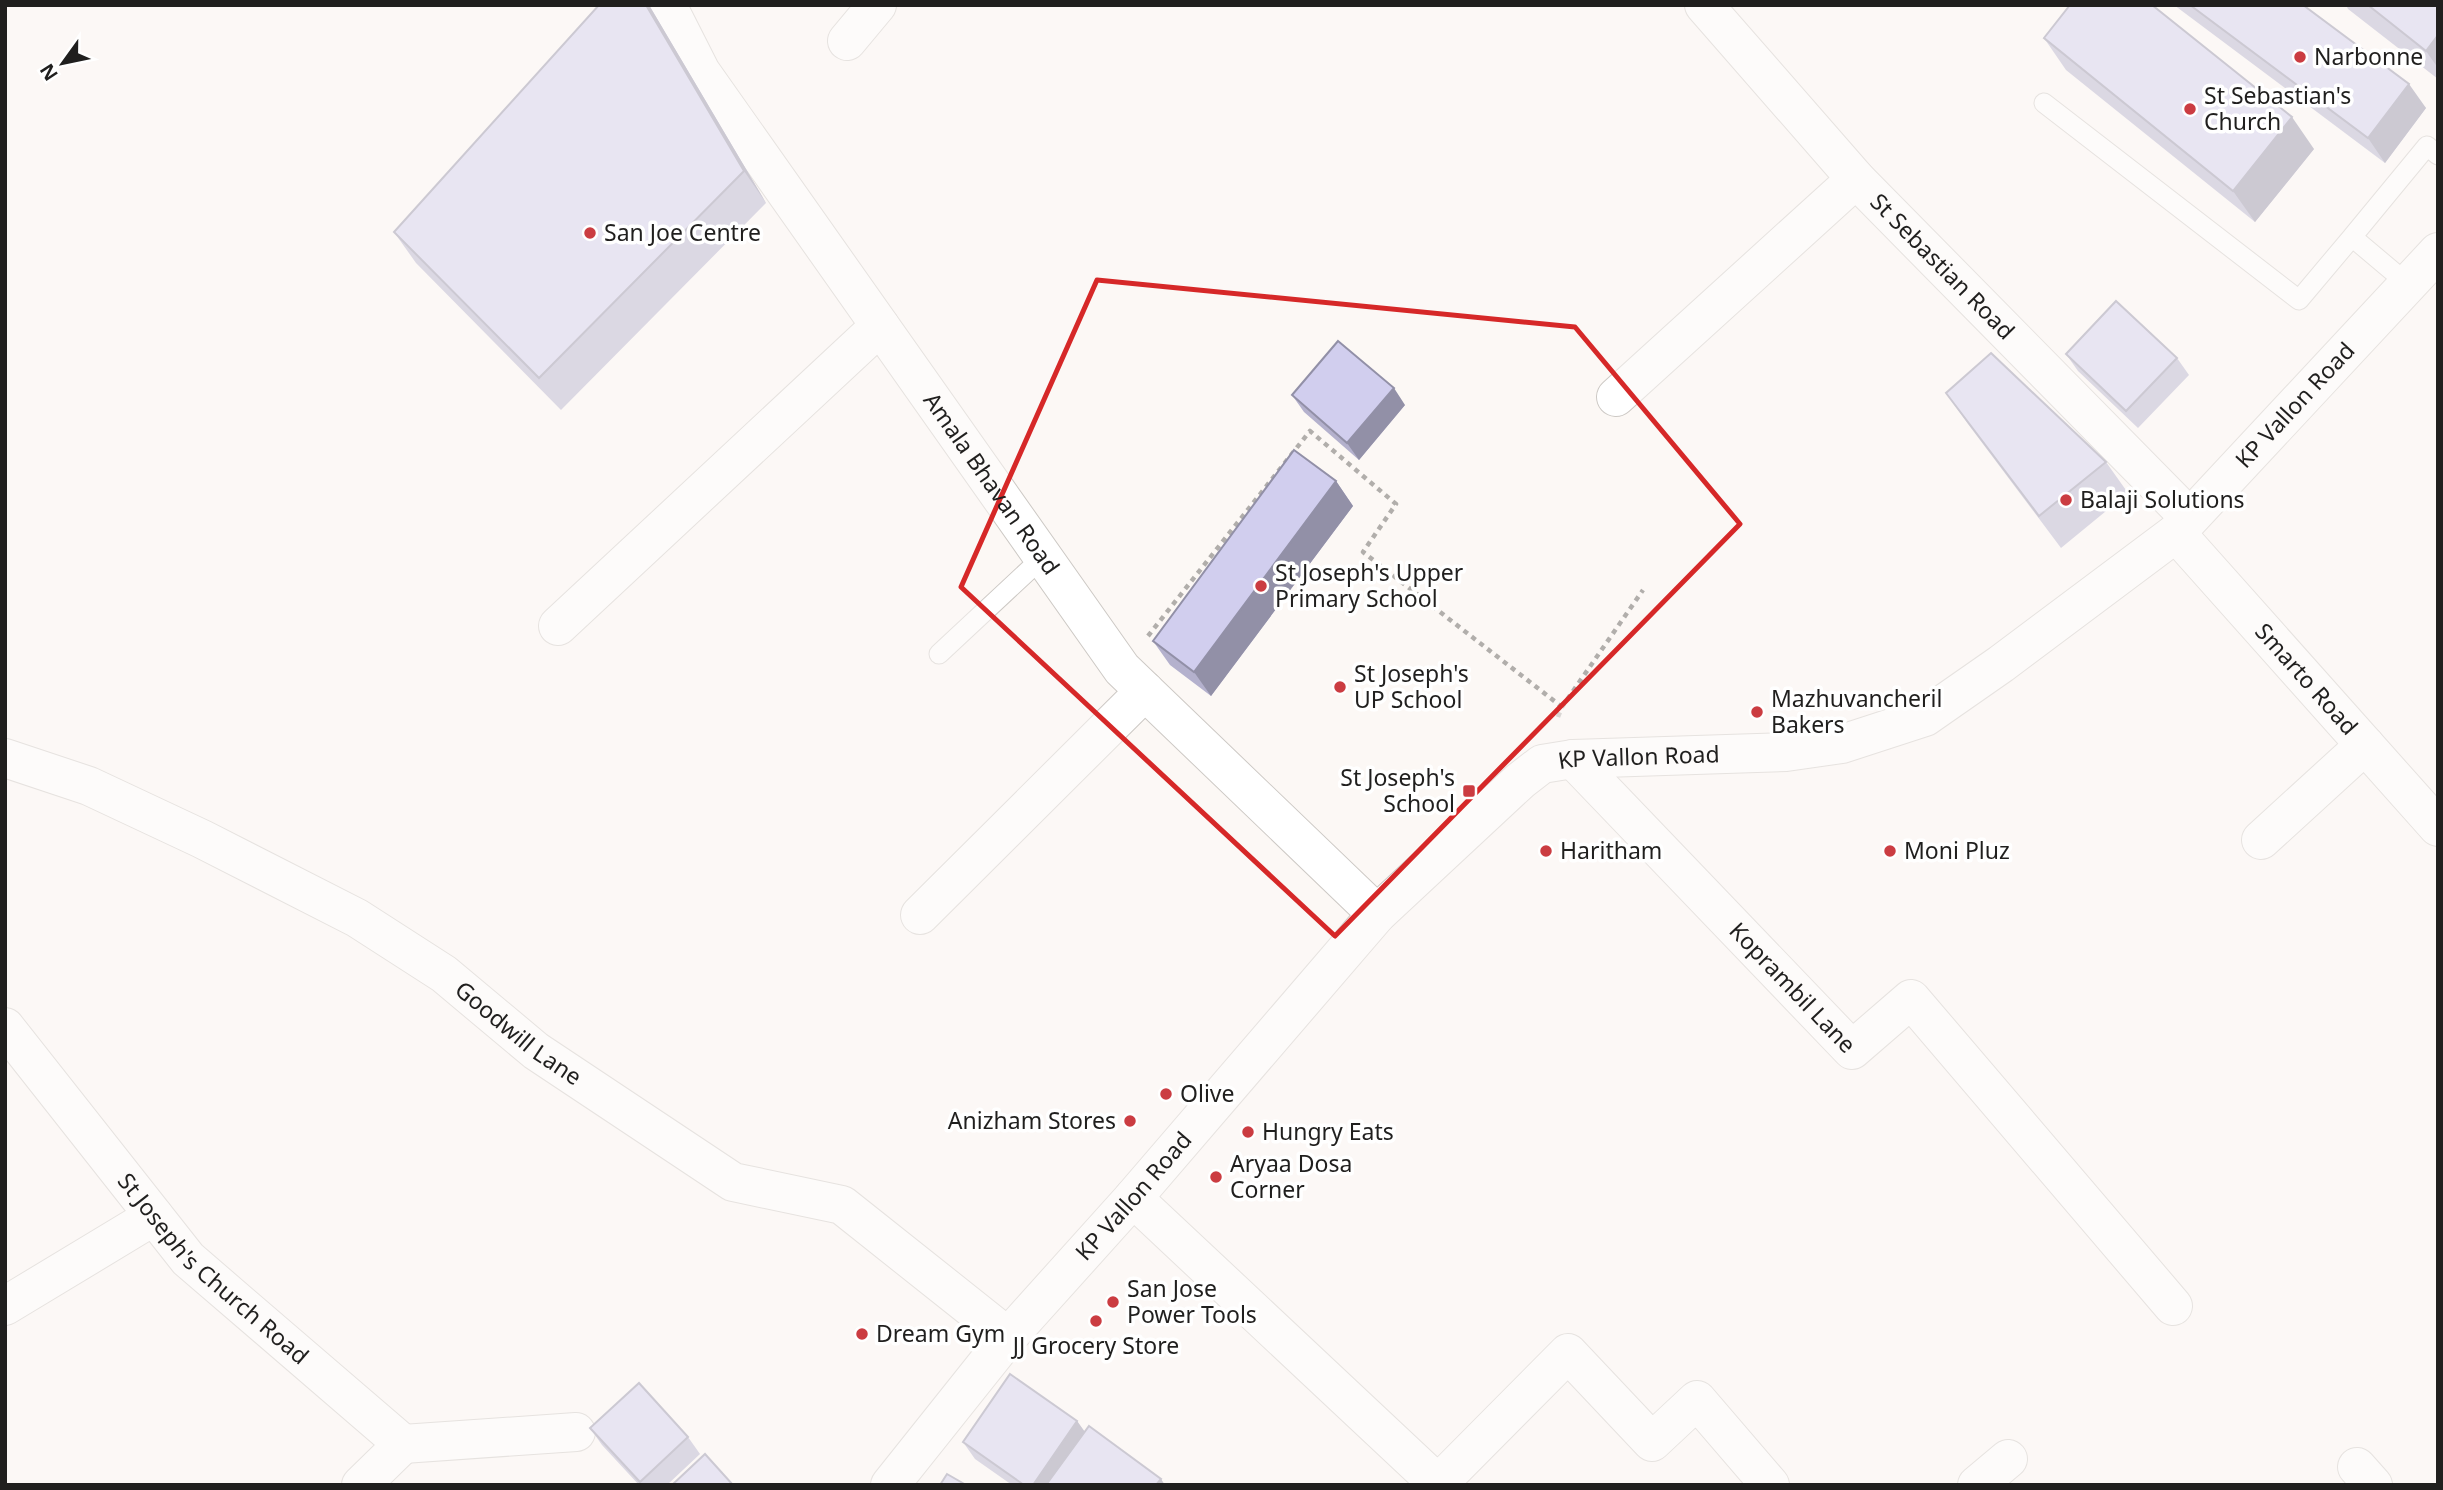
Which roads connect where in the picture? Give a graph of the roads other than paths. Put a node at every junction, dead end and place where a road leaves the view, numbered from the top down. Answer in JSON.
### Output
{"nodes":[{"id":1,"x":667,"y":5,"type":"edge"},
{"id":2,"x":877,"y":5,"type":"edge"},
{"id":3,"x":1704,"y":5,"type":"edge"},
{"id":4,"x":847,"y":41,"type":"dead end"},
{"id":5,"x":2045,"y":103,"type":"dead end"},
{"id":6,"x":2438,"y":155,"type":"edge"},
{"id":7,"x":1856,"y":179,"type":"junction"},
{"id":8,"x":2352,"y":237,"type":"junction"},
{"id":9,"x":2438,"y":252,"type":"edge"},
{"id":10,"x":2409,"y":285,"type":"junction"},
{"id":11,"x":880,"y":326,"type":"junction"},
{"id":12,"x":1616,"y":397,"type":"dead end"},
{"id":13,"x":2182,"y":525,"type":"junction"},
{"id":14,"x":1043,"y":557,"type":"junction"},
{"id":15,"x":558,"y":626,"type":"dead end"},
{"id":16,"x":939,"y":654,"type":"dead end"},
{"id":17,"x":1133,"y":680,"type":"junction"},
{"id":18,"x":2365,"y":745,"type":"junction"},
{"id":19,"x":5,"y":758,"type":"edge"},
{"id":20,"x":1557,"y":762,"type":"junction"},
{"id":21,"x":2438,"y":827,"type":"edge"},
{"id":22,"x":2261,"y":840,"type":"dead end"},
{"id":23,"x":1377,"y":914,"type":"junction"},
{"id":24,"x":920,"y":915,"type":"dead end"},
{"id":25,"x":5,"y":1027,"type":"edge"},
{"id":26,"x":1133,"y":1198,"type":"junction"},
{"id":27,"x":153,"y":1216,"type":"junction"},
{"id":28,"x":5,"y":1306,"type":"edge"},
{"id":29,"x":2173,"y":1306,"type":"dead end"},
{"id":30,"x":1008,"y":1338,"type":"junction"},
{"id":31,"x":576,"y":1432,"type":"dead end"},
{"id":32,"x":404,"y":1444,"type":"junction"},
{"id":33,"x":2008,"y":1459,"type":"dead end"},
{"id":34,"x":1439,"y":1484,"type":"edge"},
{"id":35,"x":361,"y":1485,"type":"edge"},
{"id":36,"x":890,"y":1485,"type":"edge"},
{"id":37,"x":1770,"y":1485,"type":"edge"},
{"id":38,"x":1977,"y":1485,"type":"edge"}],
"edges":[{"from":1,"to":11,"type":"street","name":"Amala Bhavan Road"},
{"from":2,"to":4,"type":"street"},
{"from":3,"to":7,"type":"street","name":"St Sebastian Road"},
{"from":5,"to":8,"type":"lane"},
{"from":6,"to":8,"type":"lane"},
{"from":7,"to":12,"type":"street"},
{"from":7,"to":13,"type":"street","name":"St Sebastian Road"},
{"from":8,"to":10,"type":"lane"},
{"from":9,"to":10,"type":"street","name":"KP Vallon Road"},
{"from":10,"to":13,"type":"street","name":"KP Vallon Road"},
{"from":11,"to":14,"type":"street","name":"Amala Bhavan Road"},
{"from":11,"to":15,"type":"street"},
{"from":13,"to":18,"type":"street","name":"Smarto Road"},
{"from":13,"to":20,"type":"street","name":"KP Vallon Road"},
{"from":14,"to":16,"type":"lane"},
{"from":14,"to":17,"type":"street","name":"Amala Bhavan Road"},
{"from":17,"to":23,"type":"street","name":"Amala Bhavan Road"},
{"from":17,"to":24,"type":"street"},
{"from":18,"to":21,"type":"street","name":"Smarto Road"},
{"from":18,"to":22,"type":"street"},
{"from":19,"to":30,"type":"street","name":"Goodwill Lane"},
{"from":20,"to":23,"type":"street","name":"KP Vallon Road"},
{"from":20,"to":29,"type":"street","name":"Koprambil Lane"},
{"from":23,"to":26,"type":"street","name":"KP Vallon Road"},
{"from":25,"to":27,"type":"street","name":"St Joseph's Church Road"},
{"from":26,"to":30,"type":"street","name":"KP Vallon Road"},
{"from":26,"to":34,"type":"street"},
{"from":27,"to":28,"type":"street"},
{"from":27,"to":32,"type":"street","name":"St Joseph's Church Road"},
{"from":30,"to":36,"type":"street","name":"KP Vallon Road"},
{"from":31,"to":32,"type":"street"},
{"from":32,"to":35,"type":"street"},
{"from":33,"to":38,"type":"street"},
{"from":34,"to":37,"type":"street"}]}
